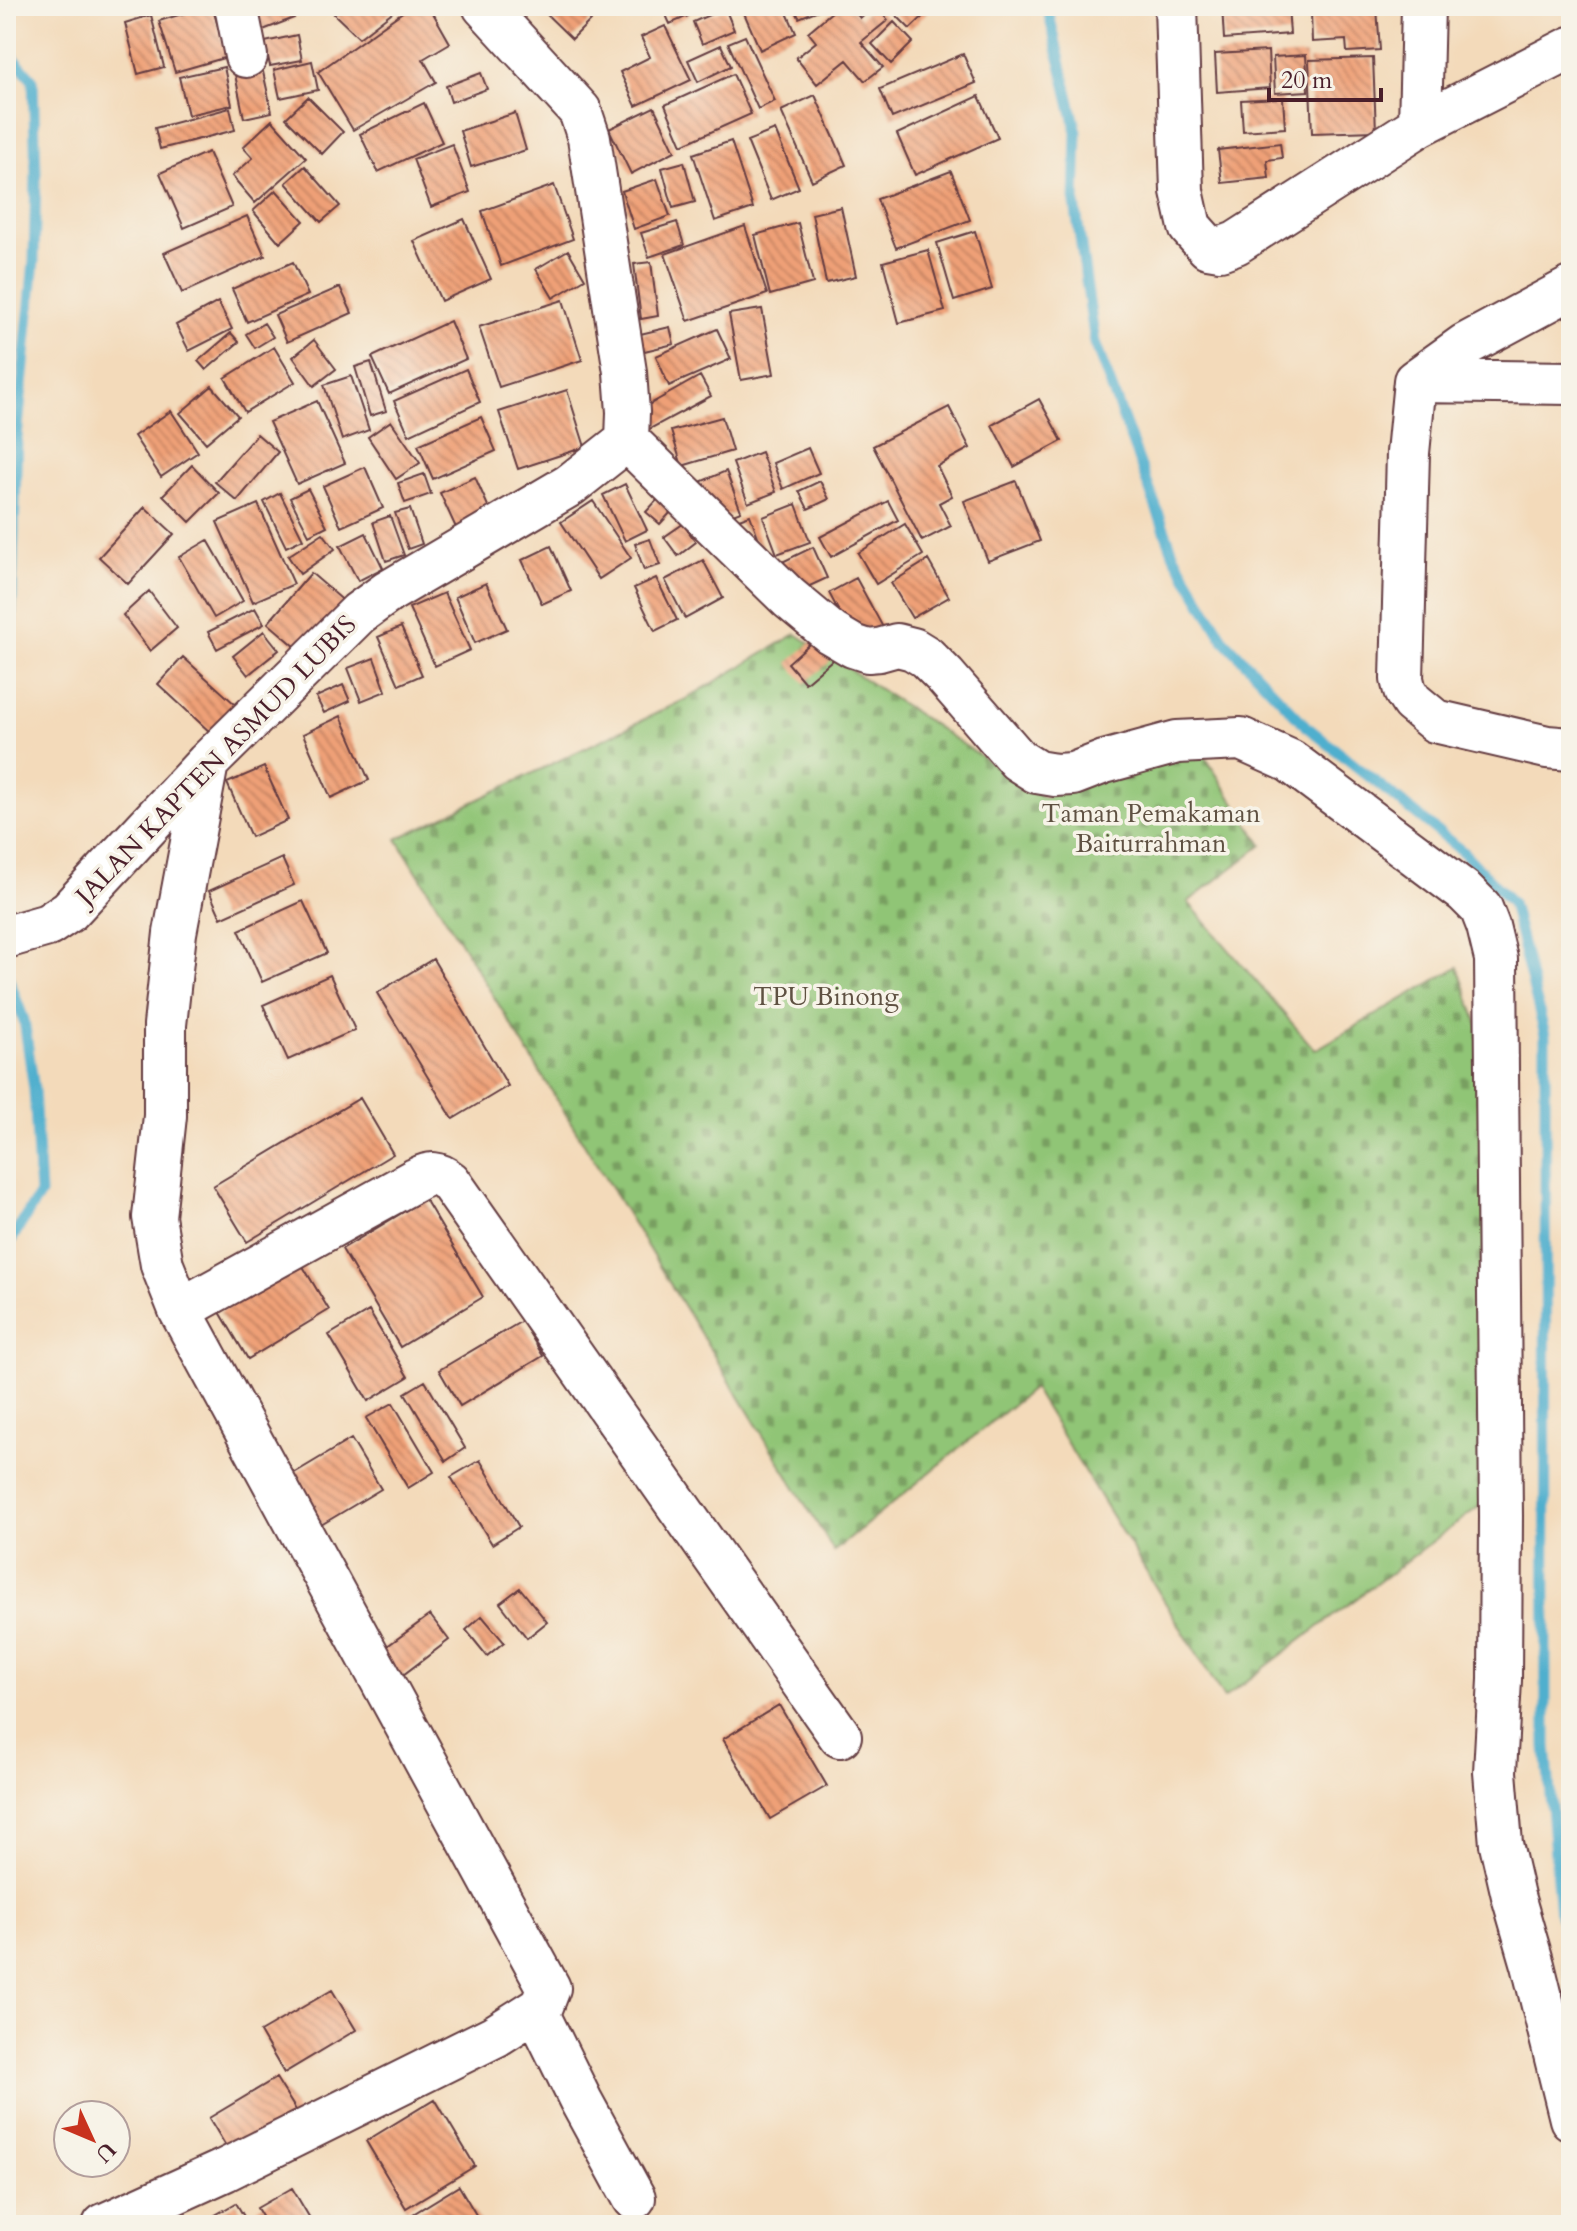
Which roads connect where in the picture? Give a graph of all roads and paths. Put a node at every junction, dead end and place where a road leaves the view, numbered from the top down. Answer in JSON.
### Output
{"nodes":[{"id":1,"x":236,"y":6,"type":"edge"},
{"id":2,"x":484,"y":6,"type":"edge"},
{"id":3,"x":1176,"y":6,"type":"edge"},
{"id":4,"x":1423,"y":6,"type":"edge"},
{"id":5,"x":1571,"y":48,"type":"edge"},
{"id":6,"x":246,"y":56,"type":"dead end"},
{"id":7,"x":1420,"y":125,"type":"junction"},
{"id":8,"x":1571,"y":288,"type":"edge"},
{"id":9,"x":1415,"y":381,"type":"junction"},
{"id":10,"x":1571,"y":383,"type":"edge"},
{"id":11,"x":627,"y":440,"type":"junction"},
{"id":12,"x":1571,"y":749,"type":"edge"},
{"id":13,"x":207,"y":763,"type":"junction"},
{"id":14,"x":6,"y":937,"type":"edge"},
{"id":15,"x":180,"y":1310,"type":"junction"},
{"id":16,"x":840,"y":1736,"type":"dead end"},
{"id":17,"x":536,"y":2010,"type":"junction"},
{"id":18,"x":1571,"y":2119,"type":"edge"},
{"id":19,"x":634,"y":2198,"type":"dead end"},
{"id":20,"x":104,"y":2225,"type":"edge"}],
"edges":[{"from":1,"to":6,"type":"street"},
{"from":2,"to":11,"type":"street"},
{"from":3,"to":7,"type":"street"},
{"from":4,"to":7,"type":"street"},
{"from":5,"to":7,"type":"street"},
{"from":8,"to":9,"type":"street"},
{"from":9,"to":10,"type":"street"},
{"from":9,"to":12,"type":"street"},
{"from":11,"to":13,"type":"street","name":"JALAN KAPTEN ASMUD LUBIS"},
{"from":11,"to":18,"type":"street"},
{"from":13,"to":14,"type":"street","name":"JALAN KAPTEN ASMUD LUBIS"},
{"from":13,"to":15,"type":"street"},
{"from":15,"to":16,"type":"street"},
{"from":15,"to":17,"type":"street"},
{"from":17,"to":19,"type":"street"},
{"from":17,"to":20,"type":"street"}]}
